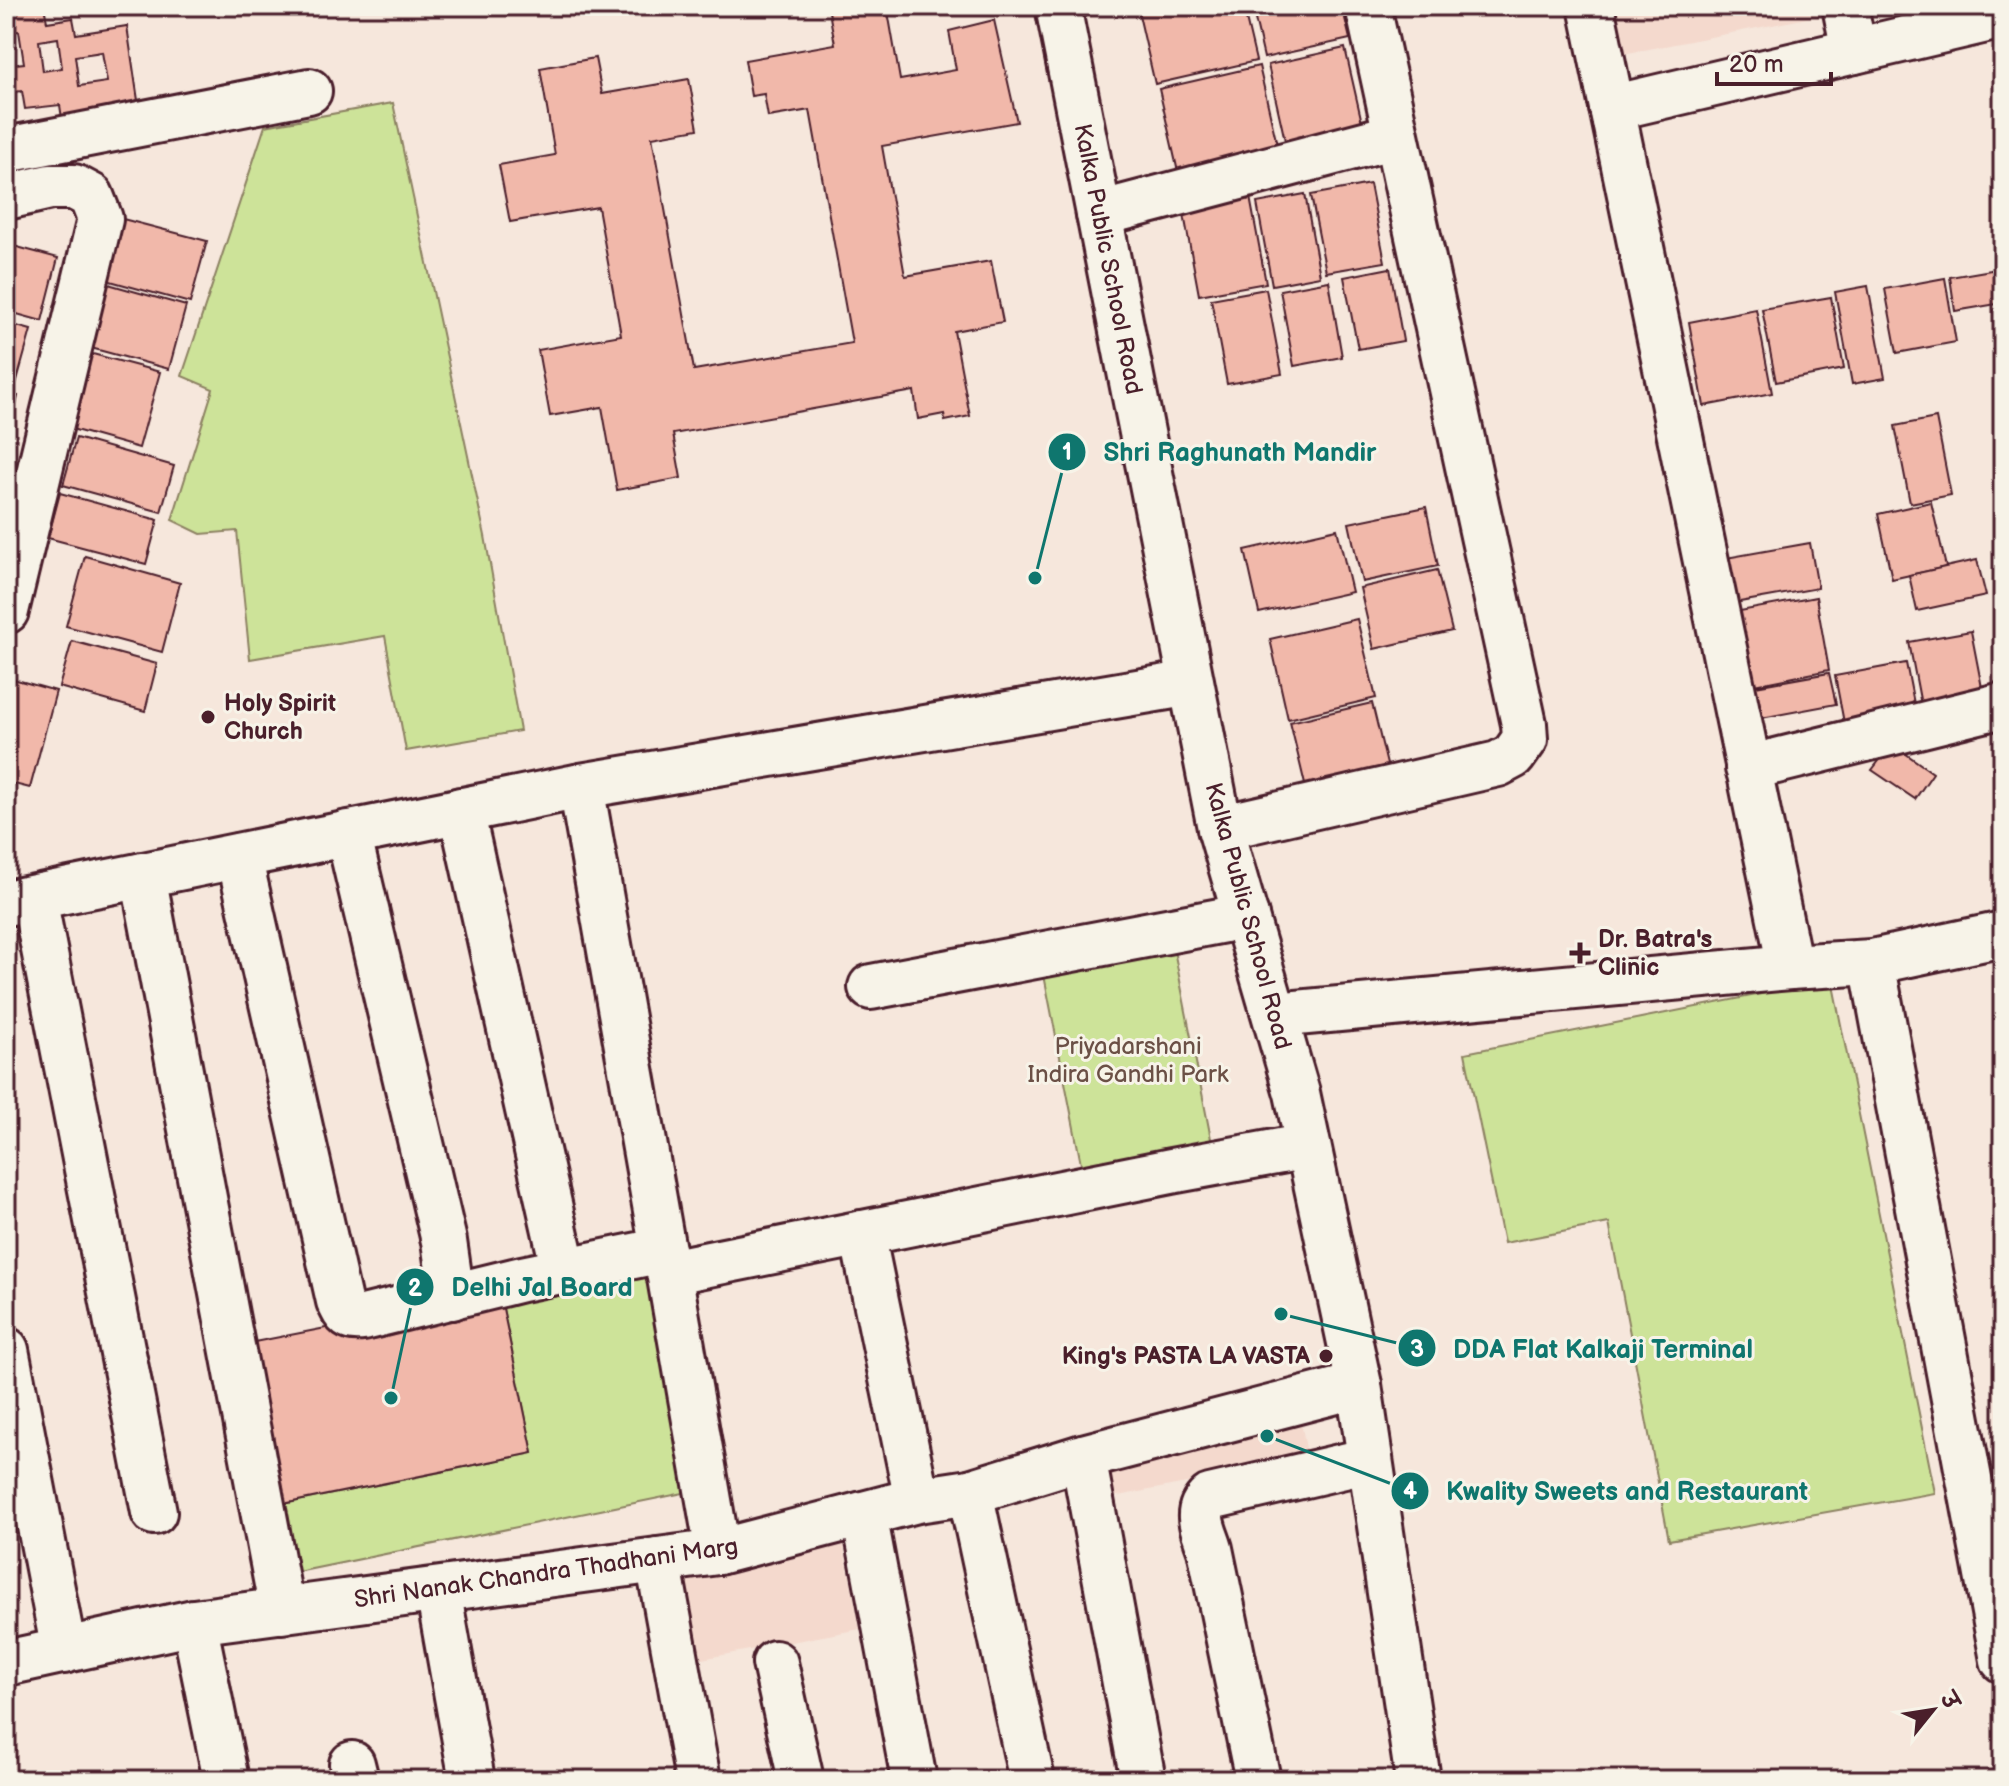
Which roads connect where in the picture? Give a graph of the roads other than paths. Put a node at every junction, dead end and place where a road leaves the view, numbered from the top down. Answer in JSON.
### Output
{"nodes":[{"id":1,"x":1058,"y":6,"type":"edge"},
{"id":2,"x":1368,"y":6,"type":"edge"},
{"id":3,"x":1591,"y":6,"type":"edge"},
{"id":4,"x":1845,"y":6,"type":"edge"},
{"id":5,"x":2003,"y":16,"type":"edge"},
{"id":6,"x":1854,"y":51,"type":"junction"},
{"id":7,"x":309,"y":91,"type":"dead end"},
{"id":8,"x":1612,"y":108,"type":"junction"},
{"id":9,"x":1395,"y":136,"type":"junction"},
{"id":10,"x":6,"y":150,"type":"edge"},
{"id":11,"x":6,"y":197,"type":"edge"},
{"id":12,"x":1099,"y":214,"type":"junction"},
{"id":13,"x":6,"y":611,"type":"edge"},
{"id":14,"x":1191,"y":683,"type":"junction"},
{"id":15,"x":2003,"y":705,"type":"edge"},
{"id":16,"x":1748,"y":768,"type":"junction"},
{"id":17,"x":581,"y":786,"type":"junction"},
{"id":18,"x":461,"y":810,"type":"junction"},
{"id":19,"x":1220,"y":828,"type":"junction"},
{"id":20,"x":348,"y":833,"type":"junction"},
{"id":21,"x":239,"y":856,"type":"junction"},
{"id":22,"x":143,"y":875,"type":"junction"},
{"id":23,"x":20,"y":900,"type":"edge"},
{"id":24,"x":1246,"y":916,"type":"junction"},
{"id":25,"x":2003,"y":934,"type":"edge"},
{"id":26,"x":1872,"y":962,"type":"junction"},
{"id":27,"x":1790,"y":967,"type":"junction"},
{"id":28,"x":871,"y":987,"type":"dead end"},
{"id":29,"x":1275,"y":1015,"type":"junction"},
{"id":30,"x":1308,"y":1146,"type":"junction"},
{"id":31,"x":862,"y":1233,"type":"junction"},
{"id":32,"x":666,"y":1261,"type":"junction"},
{"id":33,"x":564,"y":1271,"type":"junction"},
{"id":34,"x":452,"y":1297,"type":"junction"},
{"id":35,"x":6,"y":1350,"type":"edge"},
{"id":36,"x":1359,"y":1385,"type":"junction"},
{"id":37,"x":1083,"y":1457,"type":"junction"},
{"id":38,"x":1370,"y":1460,"type":"junction"},
{"id":39,"x":970,"y":1492,"type":"junction"},
{"id":40,"x":1988,"y":1496,"type":"edge"},
{"id":41,"x":917,"y":1500,"type":"junction"},
{"id":42,"x":154,"y":1512,"type":"dead end"},
{"id":43,"x":864,"y":1514,"type":"junction"},
{"id":44,"x":718,"y":1552,"type":"junction"},
{"id":45,"x":658,"y":1560,"type":"junction"},
{"id":46,"x":438,"y":1590,"type":"junction"},
{"id":47,"x":282,"y":1611,"type":"junction"},
{"id":48,"x":194,"y":1622,"type":"junction"},
{"id":49,"x":64,"y":1651,"type":"junction"},
{"id":50,"x":2003,"y":1660,"type":"edge"},
{"id":51,"x":6,"y":1663,"type":"edge"},
{"id":52,"x":775,"y":1663,"type":"dead end"},
{"id":53,"x":226,"y":1780,"type":"edge"},
{"id":54,"x":472,"y":1780,"type":"edge"},
{"id":55,"x":698,"y":1780,"type":"edge"},
{"id":56,"x":801,"y":1780,"type":"edge"},
{"id":57,"x":914,"y":1780,"type":"edge"},
{"id":58,"x":1032,"y":1780,"type":"edge"},
{"id":59,"x":1143,"y":1780,"type":"edge"},
{"id":60,"x":1258,"y":1780,"type":"edge"},
{"id":61,"x":1418,"y":1780,"type":"edge"}],
"edges":[{"from":1,"to":12,"type":"street","name":"Kalka Public School Road"},
{"from":2,"to":9,"type":"street"},
{"from":3,"to":8,"type":"street"},
{"from":4,"to":6,"type":"street"},
{"from":5,"to":6,"type":"street"},
{"from":6,"to":8,"type":"street"},
{"from":7,"to":10,"type":"street"},
{"from":8,"to":16,"type":"street"},
{"from":9,"to":12,"type":"street"},
{"from":9,"to":19,"type":"street"},
{"from":11,"to":13,"type":"street"},
{"from":12,"to":14,"type":"street","name":"Kalka Public School Road"},
{"from":14,"to":17,"type":"street"},
{"from":14,"to":19,"type":"street","name":"Kalka Public School Road"},
{"from":15,"to":16,"type":"street"},
{"from":16,"to":27,"type":"street"},
{"from":17,"to":18,"type":"street"},
{"from":17,"to":32,"type":"street"},
{"from":18,"to":20,"type":"street"},
{"from":18,"to":33,"type":"street"},
{"from":19,"to":24,"type":"street","name":"Kalka Public School Road"},
{"from":20,"to":21,"type":"street"},
{"from":20,"to":34,"type":"street"},
{"from":21,"to":22,"type":"street"},
{"from":21,"to":34,"type":"street"},
{"from":22,"to":23,"type":"street"},
{"from":22,"to":47,"type":"street"},
{"from":23,"to":42,"type":"street"},
{"from":24,"to":28,"type":"street"},
{"from":24,"to":29,"type":"street","name":"Kalka Public School Road"},
{"from":25,"to":26,"type":"street"},
{"from":26,"to":27,"type":"street"},
{"from":26,"to":40,"type":"street"},
{"from":27,"to":29,"type":"street"},
{"from":29,"to":30,"type":"street","name":"Kalka Public School Road"},
{"from":30,"to":31,"type":"street"},
{"from":30,"to":36,"type":"street","name":"Kalka Public School Road"},
{"from":31,"to":32,"type":"street"},
{"from":31,"to":41,"type":"street"},
{"from":32,"to":33,"type":"street"},
{"from":32,"to":44,"type":"street"},
{"from":33,"to":34,"type":"street"},
{"from":35,"to":49,"type":"street"},
{"from":36,"to":37,"type":"street","name":"Shri Nanak Chandra Thadhani Marg"},
{"from":36,"to":38,"type":"street","name":"Kalka Public School Road"},
{"from":37,"to":39,"type":"street","name":"Shri Nanak Chandra Thadhani Marg"},
{"from":37,"to":59,"type":"street"},
{"from":38,"to":60,"type":"street"},
{"from":38,"to":61,"type":"street","name":"Kalka Public School Road"},
{"from":39,"to":41,"type":"street","name":"Shri Nanak Chandra Thadhani Marg"},
{"from":39,"to":58,"type":"street"},
{"from":40,"to":50,"type":"street"},
{"from":41,"to":43,"type":"street","name":"Shri Nanak Chandra Thadhani Marg"},
{"from":43,"to":44,"type":"street","name":"Shri Nanak Chandra Thadhani Marg"},
{"from":43,"to":57,"type":"street"},
{"from":44,"to":45,"type":"street","name":"Shri Nanak Chandra Thadhani Marg"},
{"from":45,"to":46,"type":"street","name":"Shri Nanak Chandra Thadhani Marg"},
{"from":45,"to":55,"type":"street"},
{"from":46,"to":47,"type":"street","name":"Shri Nanak Chandra Thadhani Marg"},
{"from":46,"to":54,"type":"street"},
{"from":47,"to":48,"type":"street","name":"Shri Nanak Chandra Thadhani Marg"},
{"from":48,"to":49,"type":"street","name":"Shri Nanak Chandra Thadhani Marg"},
{"from":48,"to":53,"type":"street"},
{"from":49,"to":51,"type":"street","name":"Shri Nanak Chandra Thadhani Marg"},
{"from":52,"to":56,"type":"street"}]}
